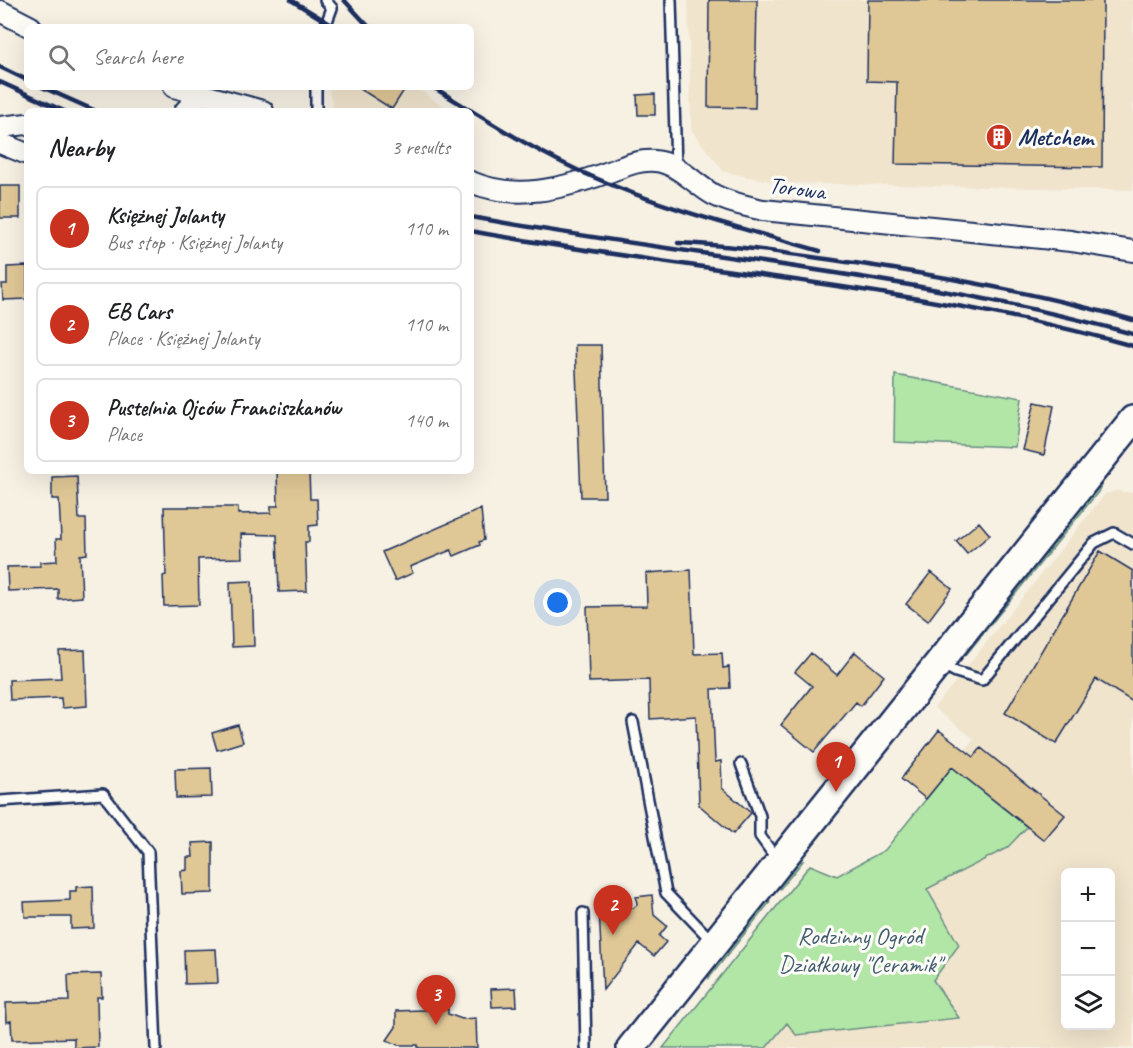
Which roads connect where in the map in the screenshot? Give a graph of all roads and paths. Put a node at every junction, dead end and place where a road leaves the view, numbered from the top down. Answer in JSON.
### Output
{"nodes":[{"id":1,"x":325,"y":0,"type":"edge"},
{"id":2,"x":671,"y":0,"type":"edge"},
{"id":3,"x":0,"y":11,"type":"edge"},
{"id":4,"x":25,"y":24,"type":"edge"},
{"id":5,"x":325,"y":24,"type":"edge"},
{"id":6,"x":184,"y":90,"type":"edge"},
{"id":7,"x":316,"y":90,"type":"edge"},
{"id":8,"x":200,"y":95,"type":"junction"},
{"id":9,"x":188,"y":108,"type":"edge"},
{"id":10,"x":251,"y":108,"type":"edge"},
{"id":11,"x":316,"y":108,"type":"edge"},
{"id":12,"x":24,"y":124,"type":"edge"},
{"id":13,"x":0,"y":128,"type":"edge"},
{"id":14,"x":0,"y":143,"type":"edge"},
{"id":15,"x":24,"y":153,"type":"edge"},
{"id":16,"x":676,"y":168,"type":"junction"},
{"id":17,"x":474,"y":183,"type":"edge"},
{"id":18,"x":1133,"y":251,"type":"edge"},
{"id":19,"x":1133,"y":420,"type":"edge"},
{"id":20,"x":1133,"y":544,"type":"edge"},
{"id":21,"x":939,"y":663,"type":"junction"},
{"id":22,"x":633,"y":722,"type":"dead end"},
{"id":23,"x":741,"y":764,"type":"dead end"},
{"id":24,"x":0,"y":801,"type":"edge"},
{"id":25,"x":779,"y":863,"type":"junction"},
{"id":26,"x":583,"y":913,"type":"dead end"},
{"id":27,"x":715,"y":943,"type":"junction"},
{"id":28,"x":156,"y":1048,"type":"edge"},
{"id":29,"x":586,"y":1048,"type":"edge"},
{"id":30,"x":631,"y":1048,"type":"edge"}],
"edges":[{"from":1,"to":5,"type":"lane"},
{"from":2,"to":16,"type":"lane"},
{"from":3,"to":4,"type":"street"},
{"from":6,"to":8,"type":"street"},
{"from":7,"to":11,"type":"lane"},
{"from":8,"to":9,"type":"street"},
{"from":8,"to":10,"type":"street"},
{"from":12,"to":13,"type":"street"},
{"from":14,"to":15,"type":"street"},
{"from":16,"to":17,"type":"street","name":"Torowa"},
{"from":16,"to":18,"type":"street","name":"Torowa"},
{"from":19,"to":21,"type":"street"},
{"from":20,"to":21,"type":"lane"},
{"from":21,"to":25,"type":"street"},
{"from":22,"to":27,"type":"lane"},
{"from":23,"to":25,"type":"lane"},
{"from":24,"to":28,"type":"lane"},
{"from":25,"to":27,"type":"street"},
{"from":26,"to":29,"type":"lane"},
{"from":27,"to":30,"type":"street"}]}
